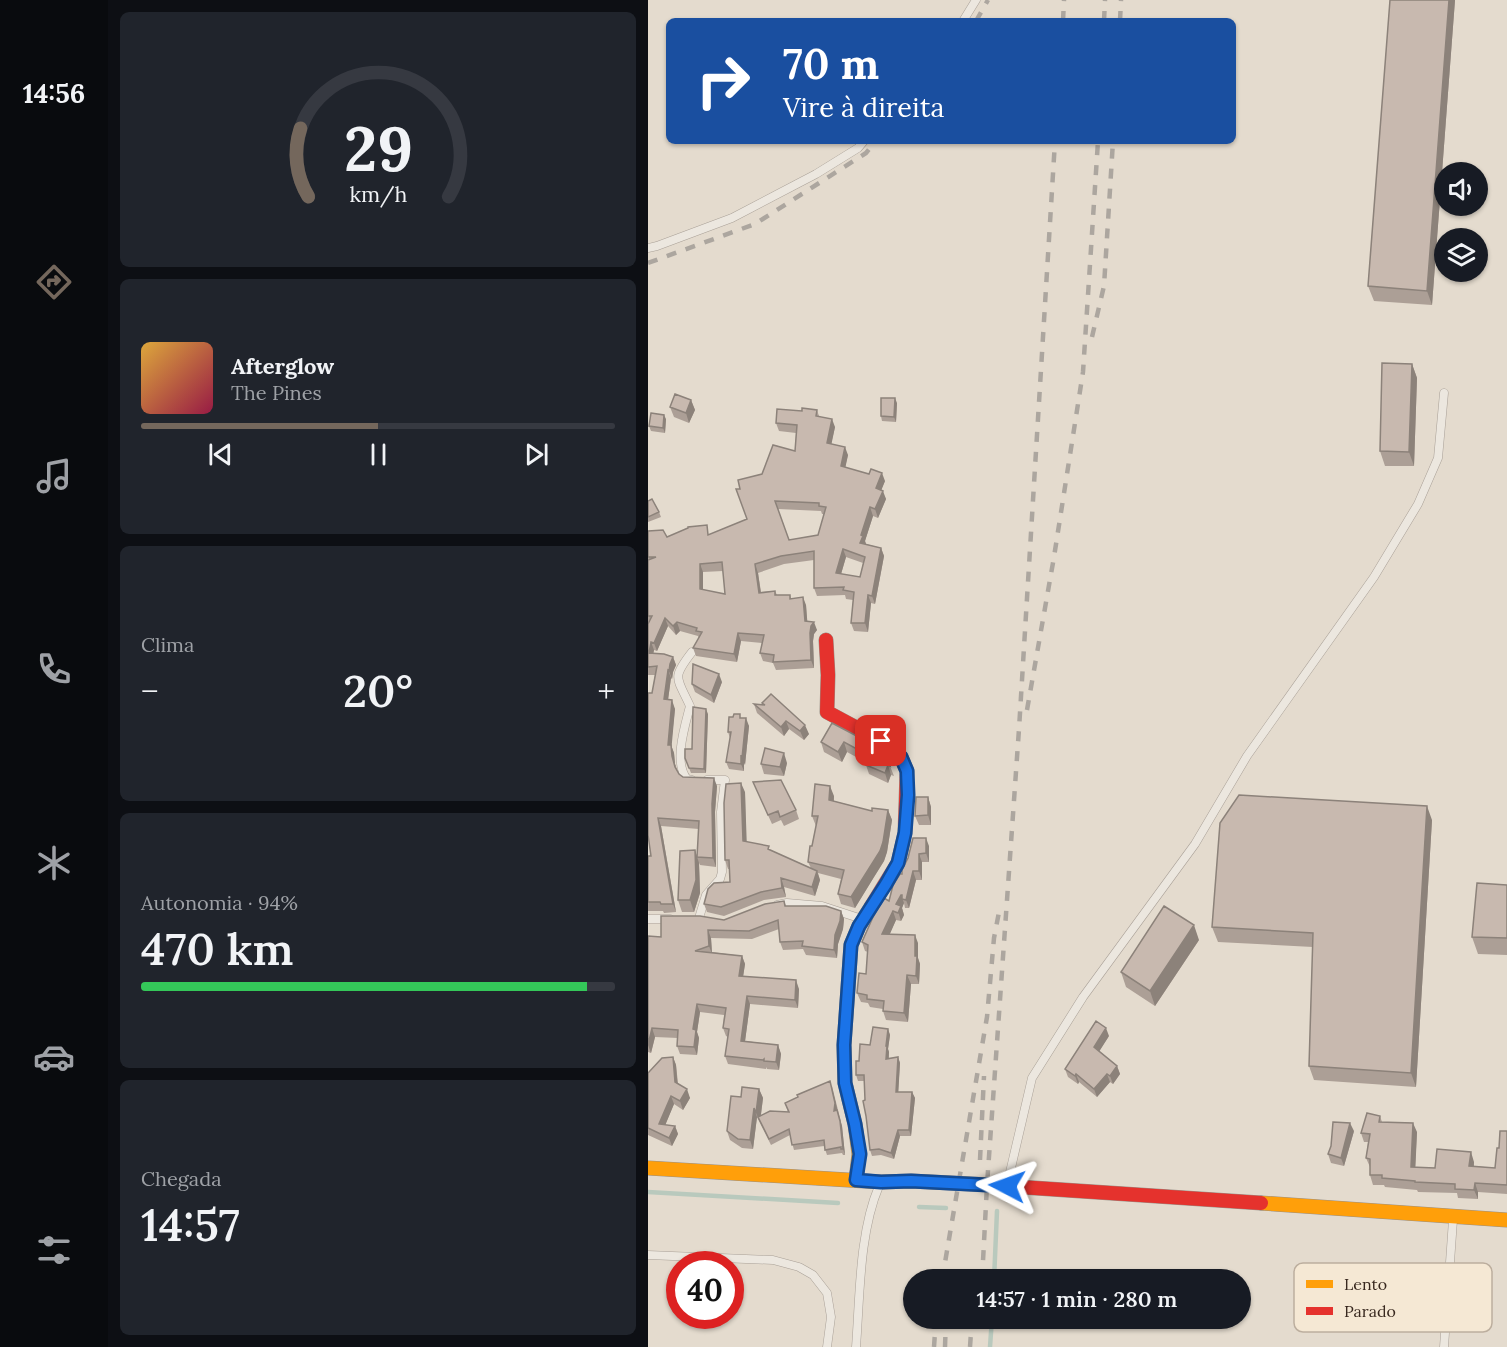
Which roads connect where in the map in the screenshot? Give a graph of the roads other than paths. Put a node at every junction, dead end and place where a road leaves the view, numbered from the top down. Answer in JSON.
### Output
{"nodes":[{"id":1,"x":976,"y":0,"type":"edge"},
{"id":2,"x":965,"y":18,"type":"edge"},
{"id":3,"x":861,"y":144,"type":"edge"},
{"id":4,"x":648,"y":248,"type":"edge"},
{"id":5,"x":1444,"y":393,"type":"dead end"},
{"id":6,"x":826,"y":640,"type":"dead end"},
{"id":7,"x":692,"y":652,"type":"edge"},
{"id":8,"x":766,"y":906,"type":"edge"},
{"id":9,"x":675,"y":918,"type":"edge"},
{"id":10,"x":687,"y":918,"type":"edge"},
{"id":11,"x":648,"y":919,"type":"edge"},
{"id":12,"x":863,"y":920,"type":"junction"},
{"id":13,"x":648,"y":1168,"type":"edge"},
{"id":14,"x":856,"y":1180,"type":"junction"},
{"id":15,"x":881,"y":1182,"type":"junction"},
{"id":16,"x":1007,"y":1186,"type":"junction"},
{"id":17,"x":1453,"y":1216,"type":"junction"},
{"id":18,"x":1507,"y":1220,"type":"edge"},
{"id":19,"x":648,"y":1255,"type":"edge"},
{"id":20,"x":1450,"y":1263,"type":"edge"},
{"id":21,"x":1445,"y":1332,"type":"edge"},
{"id":22,"x":828,"y":1347,"type":"edge"},
{"id":23,"x":856,"y":1347,"type":"edge"},
{"id":24,"x":1444,"y":1347,"type":"edge"}],
"edges":[{"from":1,"to":2,"type":"lane"},
{"from":3,"to":4,"type":"lane"},
{"from":5,"to":16,"type":"lane"},
{"from":6,"to":12,"type":"street"},
{"from":7,"to":10,"type":"lane"},
{"from":8,"to":12,"type":"lane"},
{"from":9,"to":11,"type":"lane"},
{"from":12,"to":14,"type":"street"},
{"from":13,"to":14,"type":"street"},
{"from":14,"to":15,"type":"street"},
{"from":15,"to":16,"type":"street"},
{"from":15,"to":23,"type":"lane"},
{"from":16,"to":17,"type":"street"},
{"from":17,"to":18,"type":"street"},
{"from":17,"to":20,"type":"lane"},
{"from":19,"to":22,"type":"lane"},
{"from":21,"to":24,"type":"lane"}]}
